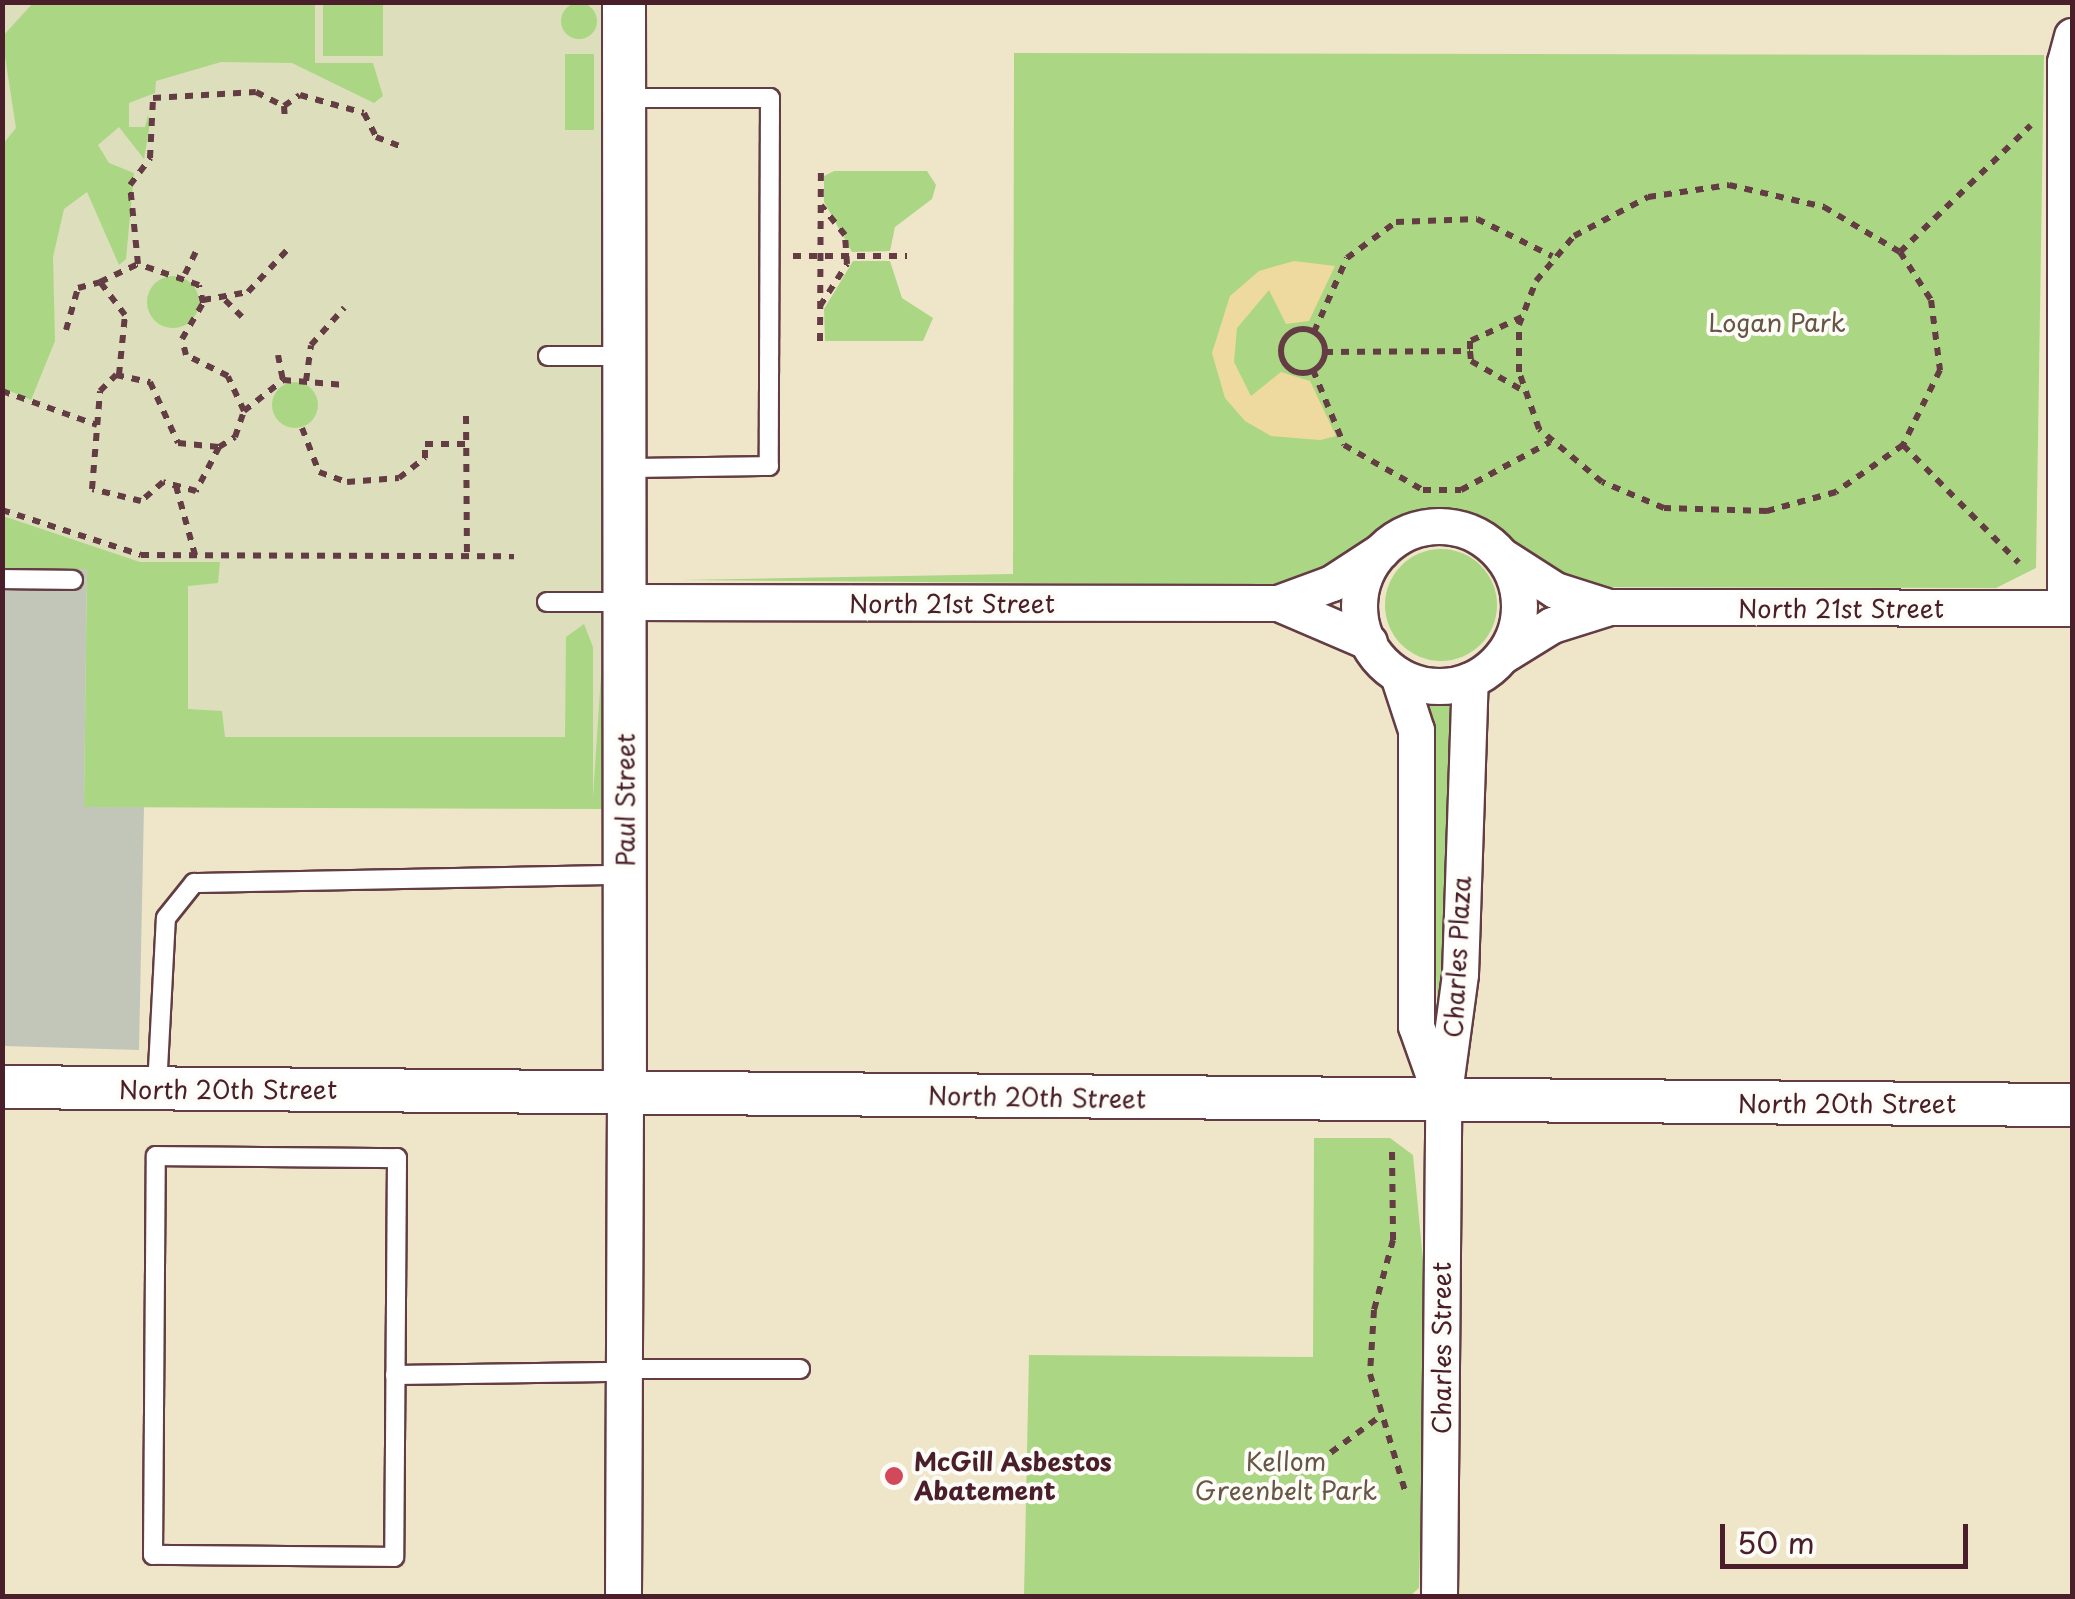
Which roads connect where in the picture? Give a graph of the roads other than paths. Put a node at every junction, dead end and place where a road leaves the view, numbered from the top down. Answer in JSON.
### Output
{"nodes":[{"id":1,"x":624,"y":2,"type":"edge"},
{"id":2,"x":2072,"y":36,"type":"edge"},
{"id":3,"x":624,"y":98,"type":"junction"},
{"id":4,"x":548,"y":356,"type":"dead end"},
{"id":5,"x":624,"y":356,"type":"junction"},
{"id":6,"x":625,"y":468,"type":"junction"},
{"id":7,"x":1381,"y":551,"type":"junction"},
{"id":8,"x":1500,"y":554,"type":"junction"},
{"id":9,"x":2,"y":580,"type":"edge"},
{"id":10,"x":73,"y":580,"type":"dead end"},
{"id":11,"x":548,"y":602,"type":"dead end"},
{"id":12,"x":626,"y":602,"type":"junction"},
{"id":13,"x":1278,"y":603,"type":"junction"},
{"id":14,"x":1609,"y":607,"type":"junction"},
{"id":15,"x":2069,"y":608,"type":"edge"},
{"id":16,"x":1369,"y":642,"type":"junction"},
{"id":17,"x":1502,"y":656,"type":"junction"},
{"id":18,"x":1398,"y":675,"type":"junction"},
{"id":19,"x":1470,"y":680,"type":"junction"},
{"id":20,"x":625,"y":875,"type":"junction"},
{"id":21,"x":2,"y":1088,"type":"edge"},
{"id":22,"x":157,"y":1088,"type":"junction"},
{"id":23,"x":624,"y":1092,"type":"junction"},
{"id":24,"x":1443,"y":1100,"type":"junction"},
{"id":25,"x":2072,"y":1105,"type":"edge"},
{"id":26,"x":800,"y":1368,"type":"dead end"},
{"id":27,"x":624,"y":1370,"type":"junction"},
{"id":28,"x":395,"y":1375,"type":"junction"},
{"id":29,"x":623,"y":1596,"type":"edge"},
{"id":30,"x":1440,"y":1596,"type":"edge"}],
"edges":[{"from":1,"to":3,"type":"street","name":"Paul Street"},
{"from":2,"to":15,"type":"street"},
{"from":3,"to":5,"type":"street","name":"Paul Street"},
{"from":3,"to":6,"type":"lane"},
{"from":4,"to":5,"type":"lane"},
{"from":5,"to":6,"type":"street","name":"Paul Street"},
{"from":6,"to":12,"type":"street","name":"Paul Street"},
{"from":7,"to":8,"type":"street"},
{"from":7,"to":13,"type":"street"},
{"from":7,"to":16,"type":"street"},
{"from":8,"to":14,"type":"street"},
{"from":8,"to":17,"type":"street"},
{"from":9,"to":10,"type":"lane"},
{"from":11,"to":12,"type":"lane"},
{"from":12,"to":13,"type":"street","name":"North 21st Street"},
{"from":12,"to":20,"type":"street","name":"Paul Street"},
{"from":13,"to":16,"type":"street"},
{"from":14,"to":15,"type":"street","name":"North 21st Street"},
{"from":14,"to":17,"type":"street"},
{"from":16,"to":18,"type":"street"},
{"from":17,"to":19,"type":"street"},
{"from":18,"to":19,"type":"street"},
{"from":18,"to":24,"type":"street","name":"Charles Plaza"},
{"from":19,"to":24,"type":"street","name":"Charles Plaza"},
{"from":20,"to":22,"type":"lane"},
{"from":20,"to":23,"type":"street","name":"Paul Street"},
{"from":21,"to":22,"type":"street","name":"North 20th Street"},
{"from":22,"to":23,"type":"street","name":"North 20th Street"},
{"from":23,"to":24,"type":"street","name":"North 20th Street"},
{"from":23,"to":27,"type":"street","name":"Paul Street"},
{"from":24,"to":25,"type":"street","name":"North 20th Street"},
{"from":24,"to":30,"type":"street","name":"Charles Street"},
{"from":26,"to":27,"type":"lane"},
{"from":27,"to":28,"type":"lane"},
{"from":27,"to":29,"type":"street","name":"Paul Street"},
{"from":28,"to":28,"type":"lane"}]}
